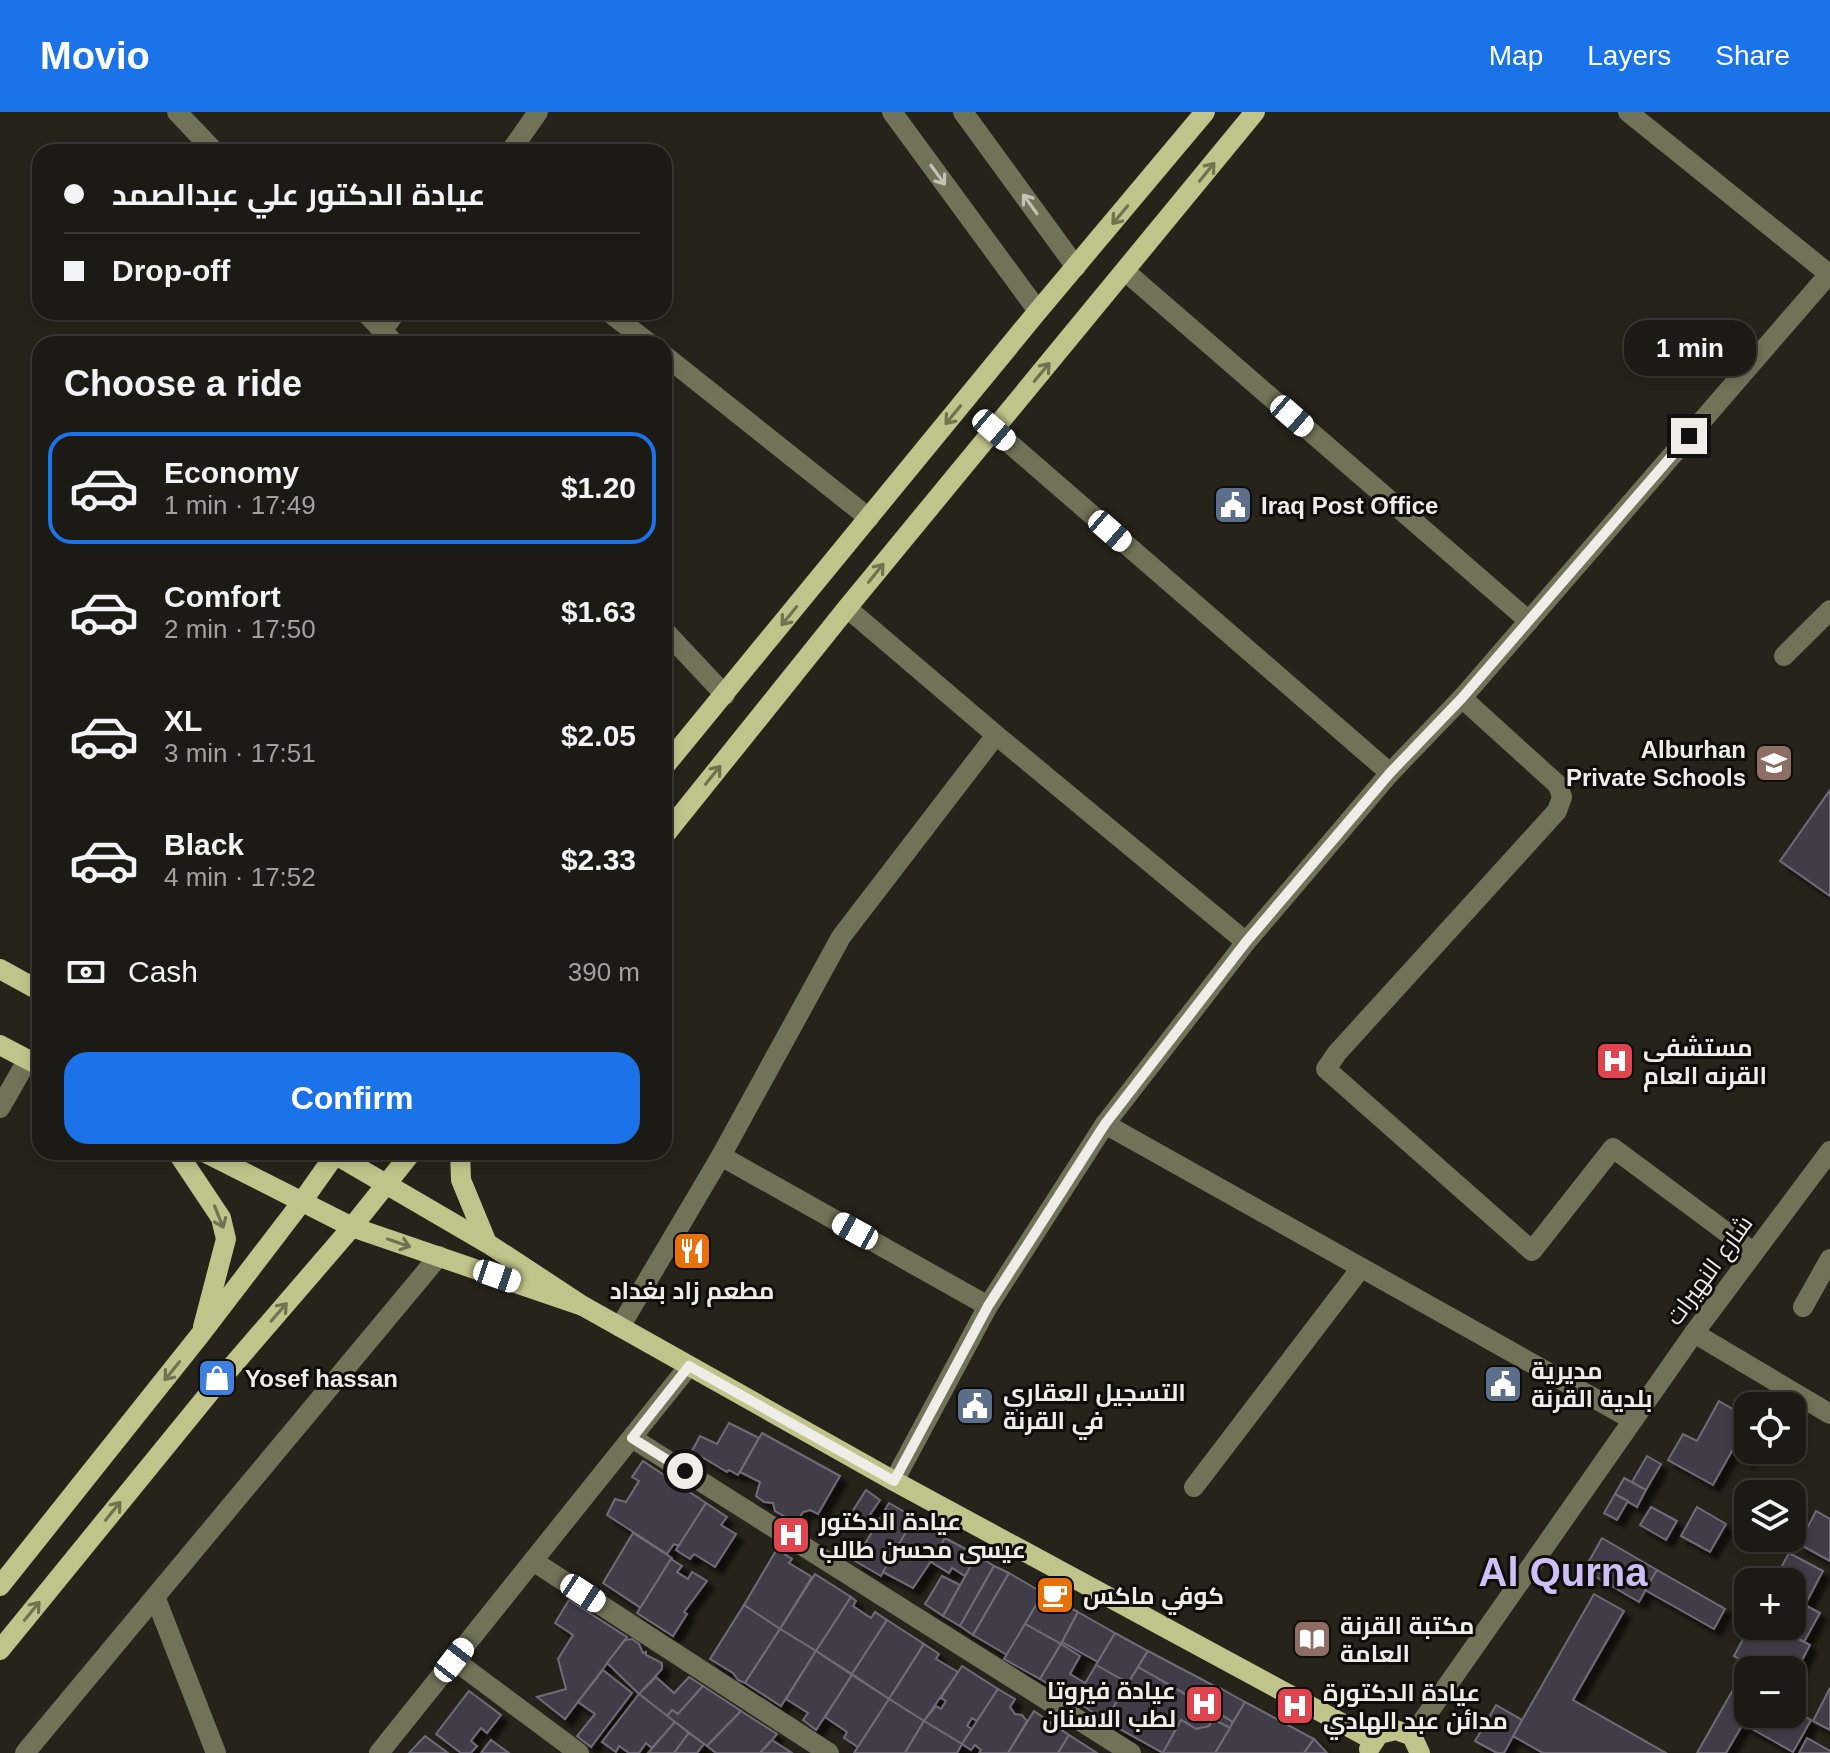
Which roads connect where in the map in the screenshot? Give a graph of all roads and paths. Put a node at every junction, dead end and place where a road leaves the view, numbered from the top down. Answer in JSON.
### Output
{"nodes":[{"id":1,"x":538,"y":112,"type":"edge"},
{"id":2,"x":892,"y":112,"type":"edge"},
{"id":3,"x":963,"y":112,"type":"edge"},
{"id":4,"x":1205,"y":112,"type":"edge"},
{"id":5,"x":1255,"y":112,"type":"edge"},
{"id":6,"x":1628,"y":112,"type":"edge"},
{"id":7,"x":189,"y":117,"type":"edge"},
{"id":8,"x":209,"y":144,"type":"edge"},
{"id":9,"x":516,"y":144,"type":"edge"},
{"id":10,"x":1076,"y":267,"type":"junction"},
{"id":11,"x":1126,"y":272,"type":"junction"},
{"id":12,"x":1829,"y":273,"type":"edge"},
{"id":13,"x":1038,"y":311,"type":"junction"},
{"id":14,"x":372,"y":320,"type":"edge"},
{"id":15,"x":619,"y":320,"type":"edge"},
{"id":16,"x":386,"y":336,"type":"edge"},
{"id":17,"x":640,"y":336,"type":"edge"},
{"id":18,"x":672,"y":361,"type":"edge"},
{"id":19,"x":994,"y":430,"type":"junction"},
{"id":20,"x":869,"y":518,"type":"junction"},
{"id":21,"x":847,"y":608,"type":"junction"},
{"id":22,"x":1830,"y":610,"type":"edge"},
{"id":23,"x":1529,"y":621,"type":"junction"},
{"id":24,"x":672,"y":639,"type":"edge"},
{"id":25,"x":1784,"y":656,"type":"dead end"},
{"id":26,"x":725,"y":695,"type":"junction"},
{"id":27,"x":1462,"y":698,"type":"junction"},
{"id":28,"x":996,"y":735,"type":"junction"},
{"id":29,"x":672,"y":758,"type":"edge"},
{"id":30,"x":1390,"y":773,"type":"junction"},
{"id":31,"x":672,"y":826,"type":"edge"},
{"id":32,"x":1246,"y":942,"type":"junction"},
{"id":33,"x":0,"y":969,"type":"edge"},
{"id":34,"x":32,"y":987,"type":"edge"},
{"id":35,"x":0,"y":1045,"type":"edge"},
{"id":36,"x":32,"y":1061,"type":"edge"},
{"id":37,"x":32,"y":1065,"type":"edge"},
{"id":38,"x":0,"y":1108,"type":"edge"},
{"id":39,"x":1105,"y":1124,"type":"junction"},
{"id":40,"x":1830,"y":1151,"type":"edge"},
{"id":41,"x":721,"y":1156,"type":"junction"},
{"id":42,"x":182,"y":1160,"type":"edge"},
{"id":43,"x":219,"y":1160,"type":"edge"},
{"id":44,"x":330,"y":1160,"type":"edge"},
{"id":45,"x":346,"y":1160,"type":"edge"},
{"id":46,"x":405,"y":1160,"type":"edge"},
{"id":47,"x":460,"y":1160,"type":"edge"},
{"id":48,"x":384,"y":1185,"type":"junction"},
{"id":49,"x":301,"y":1203,"type":"junction"},
{"id":50,"x":352,"y":1227,"type":"junction"},
{"id":51,"x":487,"y":1243,"type":"junction"},
{"id":52,"x":1753,"y":1252,"type":"junction"},
{"id":53,"x":439,"y":1256,"type":"junction"},
{"id":54,"x":1830,"y":1259,"type":"edge"},
{"id":55,"x":1361,"y":1268,"type":"junction"},
{"id":56,"x":583,"y":1306,"type":"junction"},
{"id":57,"x":988,"y":1306,"type":"junction"},
{"id":58,"x":1803,"y":1307,"type":"dead end"},
{"id":59,"x":620,"y":1327,"type":"junction"},
{"id":60,"x":1694,"y":1333,"type":"junction"},
{"id":61,"x":200,"y":1335,"type":"junction"},
{"id":62,"x":689,"y":1366,"type":"junction"},
{"id":63,"x":1830,"y":1414,"type":"edge"},
{"id":64,"x":1633,"y":1420,"type":"junction"},
{"id":65,"x":632,"y":1438,"type":"junction"},
{"id":66,"x":894,"y":1481,"type":"junction"},
{"id":67,"x":1194,"y":1487,"type":"dead end"},
{"id":68,"x":533,"y":1561,"type":"junction"},
{"id":69,"x":0,"y":1586,"type":"edge"},
{"id":70,"x":156,"y":1599,"type":"junction"},
{"id":71,"x":0,"y":1650,"type":"edge"},
{"id":72,"x":454,"y":1660,"type":"junction"},
{"id":73,"x":1416,"y":1745,"type":"edge"},
{"id":74,"x":1370,"y":1746,"type":"edge"},
{"id":75,"x":25,"y":1753,"type":"edge"},
{"id":76,"x":216,"y":1753,"type":"edge"},
{"id":77,"x":379,"y":1753,"type":"edge"},
{"id":78,"x":579,"y":1753,"type":"edge"},
{"id":79,"x":829,"y":1753,"type":"edge"},
{"id":80,"x":1131,"y":1753,"type":"edge"}],
"edges":[{"from":1,"to":9,"type":"street"},
{"from":2,"to":13,"type":"street","one_way":true},
{"from":10,"to":3,"type":"street","one_way":true},
{"from":4,"to":10,"type":"main road","one_way":true},
{"from":11,"to":5,"type":"main road","one_way":true},
{"from":6,"to":12,"type":"street"},
{"from":7,"to":8,"type":"street"},
{"from":10,"to":13,"type":"main road"},
{"from":19,"to":11,"type":"main road","one_way":true},
{"from":11,"to":23,"type":"street"},
{"from":12,"to":23,"type":"street"},
{"from":13,"to":20,"type":"main road","one_way":true},
{"from":14,"to":16,"type":"street"},
{"from":15,"to":17,"type":"street"},
{"from":18,"to":20,"type":"street"},
{"from":21,"to":19,"type":"main road","one_way":true},
{"from":19,"to":30,"type":"street"},
{"from":20,"to":26,"type":"main road","one_way":true},
{"from":21,"to":28,"type":"street"},
{"from":31,"to":21,"type":"main road","one_way":true},
{"from":22,"to":25,"type":"street"},
{"from":23,"to":27,"type":"street"},
{"from":24,"to":26,"type":"street"},
{"from":26,"to":29,"type":"main road"},
{"from":27,"to":30,"type":"street"},
{"from":27,"to":52,"type":"street"},
{"from":28,"to":32,"type":"street"},
{"from":28,"to":41,"type":"street"},
{"from":30,"to":32,"type":"street"},
{"from":32,"to":39,"type":"street"},
{"from":33,"to":34,"type":"main road"},
{"from":35,"to":36,"type":"main road"},
{"from":37,"to":38,"type":"street"},
{"from":39,"to":55,"type":"street"},
{"from":39,"to":57,"type":"street"},
{"from":40,"to":52,"type":"street","name":"شارع النهيرات"},
{"from":41,"to":57,"type":"street"},
{"from":41,"to":59,"type":"street"},
{"from":42,"to":61,"type":"main road","one_way":true},
{"from":43,"to":49,"type":"main road"},
{"from":44,"to":49,"type":"main road"},
{"from":45,"to":48,"type":"main road"},
{"from":46,"to":48,"type":"main road"},
{"from":47,"to":51,"type":"main road"},
{"from":48,"to":50,"type":"main road"},
{"from":48,"to":51,"type":"main road"},
{"from":49,"to":50,"type":"main road"},
{"from":49,"to":61,"type":"main road"},
{"from":50,"to":53,"type":"main road","one_way":true},
{"from":71,"to":50,"type":"main road","one_way":true},
{"from":51,"to":56,"type":"main road"},
{"from":52,"to":60,"type":"street","name":"شارع النهيرات"},
{"from":53,"to":56,"type":"main road"},
{"from":53,"to":70,"type":"street"},
{"from":54,"to":58,"type":"street"},
{"from":55,"to":64,"type":"street"},
{"from":55,"to":67,"type":"street"},
{"from":56,"to":59,"type":"main road"},
{"from":57,"to":66,"type":"street"},
{"from":59,"to":62,"type":"main road"},
{"from":60,"to":63,"type":"street"},
{"from":60,"to":64,"type":"street","name":"شارع النهيرات"},
{"from":61,"to":69,"type":"main road","one_way":true},
{"from":62,"to":65,"type":"street"},
{"from":62,"to":66,"type":"main road"},
{"from":64,"to":73,"type":"street","name":"شارع النهيرات"},
{"from":65,"to":68,"type":"street"},
{"from":65,"to":80,"type":"street"},
{"from":66,"to":74,"type":"main road"},
{"from":68,"to":72,"type":"street"},
{"from":68,"to":79,"type":"street"},
{"from":70,"to":75,"type":"street"},
{"from":70,"to":76,"type":"street"},
{"from":72,"to":77,"type":"street"},
{"from":72,"to":78,"type":"street"},
{"from":73,"to":74,"type":"main road"}]}
